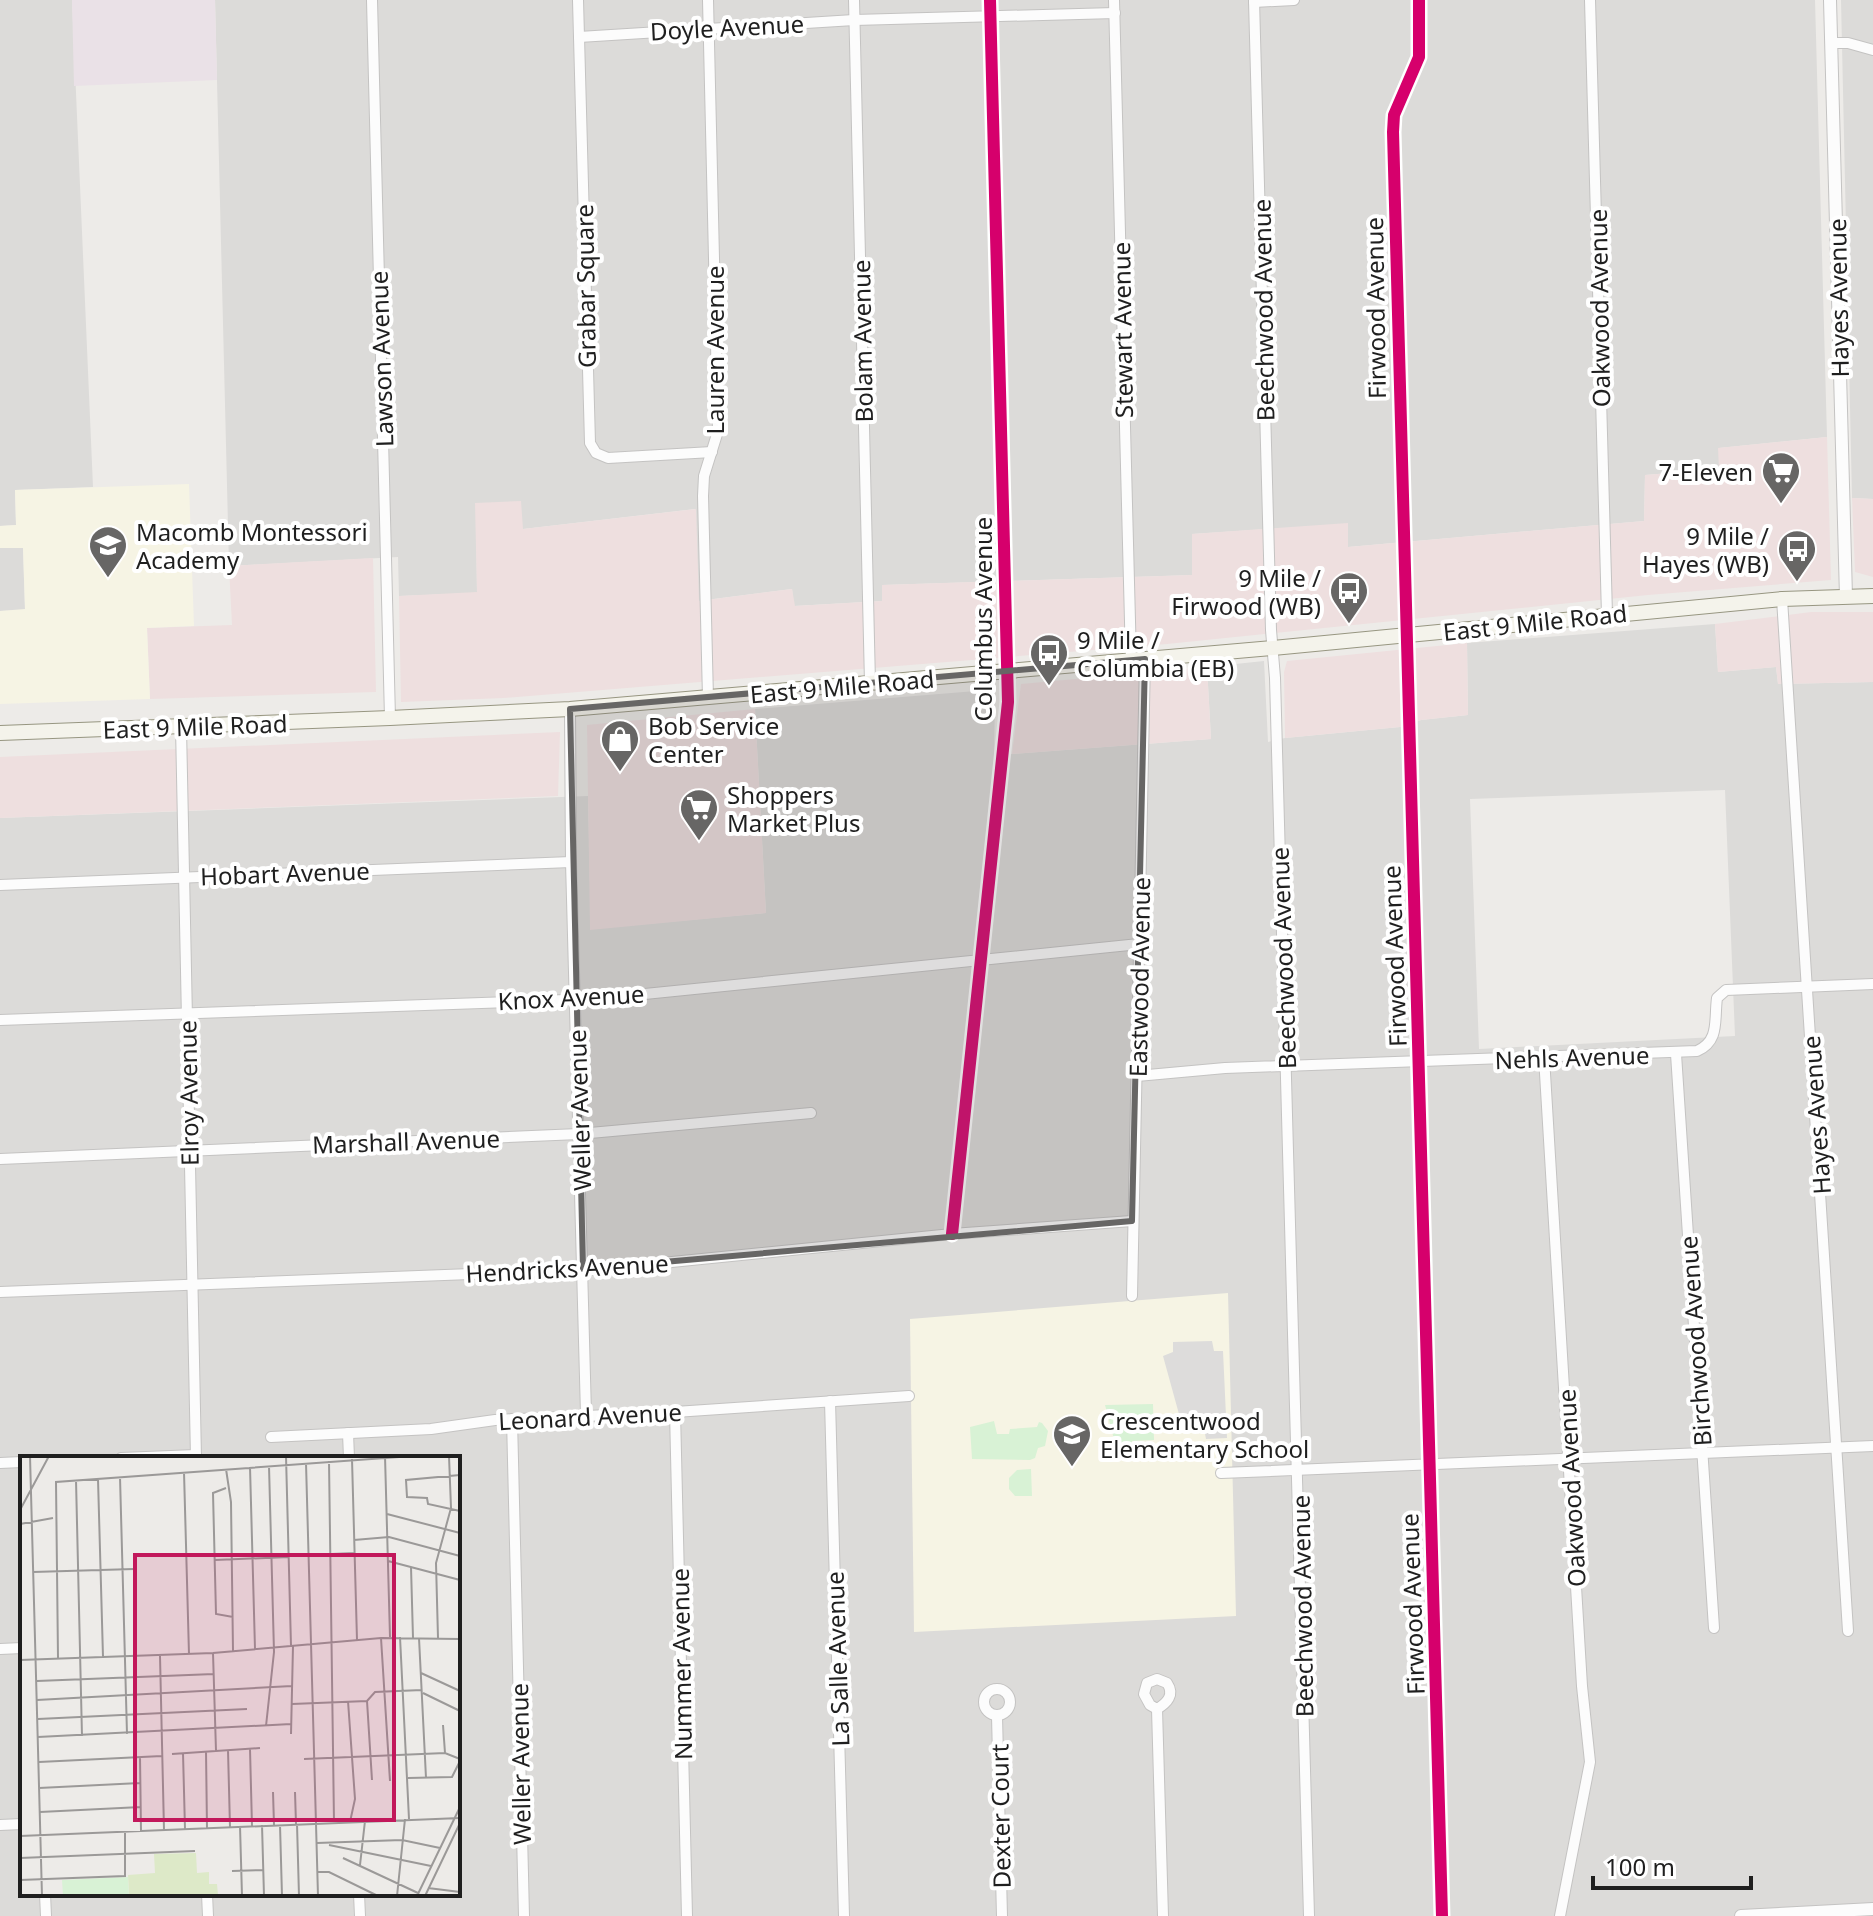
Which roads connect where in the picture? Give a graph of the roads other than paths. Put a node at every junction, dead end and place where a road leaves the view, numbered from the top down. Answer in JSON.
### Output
{"nodes":[{"id":1,"x":372,"y":0,"type":"edge"},
{"id":2,"x":578,"y":0,"type":"edge"},
{"id":3,"x":708,"y":0,"type":"edge"},
{"id":4,"x":854,"y":0,"type":"edge"},
{"id":5,"x":990,"y":0,"type":"edge"},
{"id":6,"x":1114,"y":0,"type":"edge"},
{"id":7,"x":1294,"y":0,"type":"edge"},
{"id":8,"x":1419,"y":0,"type":"edge"},
{"id":9,"x":1590,"y":0,"type":"edge"},
{"id":10,"x":1830,"y":0,"type":"edge"},
{"id":11,"x":1254,"y":1,"type":"edge"},
{"id":12,"x":1115,"y":13,"type":"junction"},
{"id":13,"x":990,"y":16,"type":"junction"},
{"id":14,"x":854,"y":20,"type":"junction"},
{"id":15,"x":709,"y":27,"type":"junction"},
{"id":16,"x":579,"y":37,"type":"junction"},
{"id":17,"x":1831,"y":43,"type":"junction"},
{"id":18,"x":1873,"y":50,"type":"edge"},
{"id":19,"x":712,"y":452,"type":"junction"},
{"id":20,"x":1873,"y":596,"type":"edge"},
{"id":21,"x":1846,"y":597,"type":"junction"},
{"id":22,"x":1782,"y":599,"type":"junction"},
{"id":23,"x":1607,"y":615,"type":"junction"},
{"id":24,"x":1406,"y":635,"type":"junction"},
{"id":25,"x":1273,"y":648,"type":"junction"},
{"id":26,"x":1138,"y":659,"type":"junction"},
{"id":27,"x":1007,"y":671,"type":"junction"},
{"id":28,"x":870,"y":683,"type":"junction"},
{"id":29,"x":708,"y":698,"type":"junction"},
{"id":30,"x":570,"y":709,"type":"junction"},
{"id":31,"x":390,"y":718,"type":"junction"},
{"id":32,"x":181,"y":727,"type":"junction"},
{"id":33,"x":0,"y":733,"type":"edge"},
{"id":34,"x":571,"y":862,"type":"junction"},
{"id":35,"x":183,"y":877,"type":"junction"},
{"id":36,"x":0,"y":885,"type":"edge"},
{"id":37,"x":1139,"y":944,"type":"junction"},
{"id":38,"x":980,"y":958,"type":"junction"},
{"id":39,"x":1873,"y":984,"type":"edge"},
{"id":40,"x":1808,"y":985,"type":"junction"},
{"id":41,"x":575,"y":999,"type":"junction"},
{"id":42,"x":186,"y":1012,"type":"junction"},
{"id":43,"x":0,"y":1020,"type":"edge"},
{"id":44,"x":1676,"y":1054,"type":"junction"},
{"id":45,"x":1544,"y":1057,"type":"junction"},
{"id":46,"x":1419,"y":1062,"type":"junction"},
{"id":47,"x":1287,"y":1065,"type":"junction"},
{"id":48,"x":1137,"y":1076,"type":"junction"},
{"id":49,"x":811,"y":1113,"type":"dead end"},
{"id":50,"x":579,"y":1134,"type":"junction"},
{"id":51,"x":189,"y":1149,"type":"junction"},
{"id":52,"x":0,"y":1159,"type":"edge"},
{"id":53,"x":1132,"y":1221,"type":"junction"},
{"id":54,"x":952,"y":1234,"type":"junction"},
{"id":55,"x":583,"y":1269,"type":"junction"},
{"id":56,"x":193,"y":1285,"type":"junction"},
{"id":57,"x":0,"y":1292,"type":"edge"},
{"id":58,"x":1132,"y":1296,"type":"dead end"},
{"id":59,"x":909,"y":1396,"type":"dead end"},
{"id":60,"x":830,"y":1401,"type":"junction"},
{"id":61,"x":675,"y":1412,"type":"junction"},
{"id":62,"x":586,"y":1414,"type":"junction"},
{"id":63,"x":512,"y":1419,"type":"junction"},
{"id":64,"x":348,"y":1433,"type":"junction"},
{"id":65,"x":271,"y":1437,"type":"dead end"},
{"id":66,"x":1873,"y":1446,"type":"edge"},
{"id":67,"x":1837,"y":1447,"type":"junction"},
{"id":68,"x":1702,"y":1453,"type":"junction"},
{"id":69,"x":196,"y":1456,"type":"edge"},
{"id":70,"x":349,"y":1456,"type":"edge"},
{"id":71,"x":1569,"y":1457,"type":"junction"},
{"id":72,"x":20,"y":1462,"type":"edge"},
{"id":73,"x":0,"y":1463,"type":"edge"},
{"id":74,"x":1430,"y":1464,"type":"junction"},
{"id":75,"x":1299,"y":1469,"type":"junction"},
{"id":76,"x":1221,"y":1473,"type":"dead end"},
{"id":77,"x":1714,"y":1628,"type":"dead end"},
{"id":78,"x":1848,"y":1631,"type":"dead end"},
{"id":79,"x":20,"y":1648,"type":"edge"},
{"id":80,"x":0,"y":1649,"type":"edge"},
{"id":81,"x":1157,"y":1709,"type":"dead end"},
{"id":82,"x":997,"y":1716,"type":"dead end"},
{"id":83,"x":20,"y":1824,"type":"edge"},
{"id":84,"x":0,"y":1825,"type":"edge"},
{"id":85,"x":45,"y":1896,"type":"edge"},
{"id":86,"x":207,"y":1896,"type":"edge"},
{"id":87,"x":359,"y":1896,"type":"edge"},
{"id":88,"x":1873,"y":1909,"type":"edge"},
{"id":89,"x":46,"y":1916,"type":"edge"},
{"id":90,"x":208,"y":1916,"type":"edge"},
{"id":91,"x":360,"y":1916,"type":"edge"},
{"id":92,"x":524,"y":1916,"type":"edge"},
{"id":93,"x":687,"y":1916,"type":"edge"},
{"id":94,"x":844,"y":1916,"type":"edge"},
{"id":95,"x":1002,"y":1916,"type":"edge"},
{"id":96,"x":1163,"y":1916,"type":"edge"},
{"id":97,"x":1309,"y":1916,"type":"edge"},
{"id":98,"x":1442,"y":1916,"type":"edge"},
{"id":99,"x":1560,"y":1916,"type":"edge"},
{"id":100,"x":1741,"y":1916,"type":"edge"}],
"edges":[{"from":1,"to":31,"type":"street","name":"Lawson Avenue"},
{"from":2,"to":16,"type":"street","name":"Grabar Square"},
{"from":3,"to":15,"type":"street","name":"Lauren Avenue"},
{"from":4,"to":14,"type":"street","name":"Bolam Avenue"},
{"from":5,"to":13,"type":"street","name":"Columbus Avenue"},
{"from":6,"to":12,"type":"street","name":"Stewart Avenue"},
{"from":7,"to":11,"type":"street"},
{"from":8,"to":24,"type":"street","name":"Firwood Avenue"},
{"from":9,"to":23,"type":"street","name":"Oakwood Avenue"},
{"from":10,"to":17,"type":"street","name":"Hayes Avenue"},
{"from":11,"to":25,"type":"street","name":"Beechwood Avenue"},
{"from":12,"to":13,"type":"street","name":"Doyle Avenue"},
{"from":12,"to":26,"type":"street","name":"Stewart Avenue"},
{"from":13,"to":14,"type":"street","name":"Doyle Avenue"},
{"from":13,"to":27,"type":"street","name":"Columbus Avenue"},
{"from":14,"to":15,"type":"street","name":"Doyle Avenue"},
{"from":14,"to":28,"type":"street","name":"Bolam Avenue"},
{"from":15,"to":16,"type":"street","name":"Doyle Avenue"},
{"from":15,"to":19,"type":"street","name":"Lauren Avenue"},
{"from":16,"to":19,"type":"street","name":"Grabar Square"},
{"from":17,"to":18,"type":"street"},
{"from":17,"to":21,"type":"street","name":"Hayes Avenue"},
{"from":19,"to":29,"type":"street","name":"Lauren Avenue"},
{"from":20,"to":21,"type":"main road","name":"East 9 Mile Road"},
{"from":21,"to":22,"type":"main road","name":"East 9 Mile Road"},
{"from":22,"to":23,"type":"main road","name":"East 9 Mile Road"},
{"from":22,"to":40,"type":"street","name":"Hayes Avenue"},
{"from":23,"to":24,"type":"main road","name":"East 9 Mile Road"},
{"from":24,"to":25,"type":"main road","name":"East 9 Mile Road"},
{"from":24,"to":46,"type":"street","name":"Firwood Avenue"},
{"from":25,"to":26,"type":"main road","name":"East 9 Mile Road"},
{"from":25,"to":47,"type":"street","name":"Beechwood Avenue"},
{"from":26,"to":27,"type":"main road","name":"East 9 Mile Road"},
{"from":26,"to":37,"type":"street","name":"Eastwood Avenue"},
{"from":27,"to":28,"type":"main road","name":"East 9 Mile Road"},
{"from":27,"to":38,"type":"street","name":"Columbus Avenue"},
{"from":28,"to":29,"type":"main road","name":"East 9 Mile Road"},
{"from":29,"to":30,"type":"main road","name":"East 9 Mile Road"},
{"from":30,"to":31,"type":"main road","name":"East 9 Mile Road"},
{"from":30,"to":34,"type":"street","name":"Weller Avenue"},
{"from":31,"to":32,"type":"main road","name":"East 9 Mile Road"},
{"from":32,"to":33,"type":"main road","name":"East 9 Mile Road"},
{"from":32,"to":35,"type":"street","name":"Elroy Avenue"},
{"from":34,"to":35,"type":"street","name":"Hobart Avenue"},
{"from":34,"to":41,"type":"street","name":"Weller Avenue"},
{"from":35,"to":36,"type":"street","name":"Hobart Avenue"},
{"from":35,"to":42,"type":"street","name":"Elroy Avenue"},
{"from":37,"to":38,"type":"street","name":"Knox Avenue"},
{"from":37,"to":48,"type":"street","name":"Eastwood Avenue"},
{"from":38,"to":41,"type":"street","name":"Knox Avenue"},
{"from":38,"to":54,"type":"street","name":"Columbus Avenue"},
{"from":39,"to":40,"type":"street","name":"Nehls Avenue"},
{"from":40,"to":44,"type":"street","name":"Nehls Avenue"},
{"from":40,"to":67,"type":"street","name":"Hayes Avenue"},
{"from":41,"to":42,"type":"street","name":"Knox Avenue"},
{"from":41,"to":50,"type":"street","name":"Weller Avenue"},
{"from":42,"to":43,"type":"street","name":"Knox Avenue"},
{"from":42,"to":51,"type":"street","name":"Elroy Avenue"},
{"from":44,"to":45,"type":"street","name":"Nehls Avenue"},
{"from":44,"to":68,"type":"street","name":"Birchwood Avenue"},
{"from":45,"to":46,"type":"street","name":"Nehls Avenue"},
{"from":45,"to":71,"type":"street","name":"Oakwood Avenue"},
{"from":46,"to":47,"type":"street","name":"Nehls Avenue"},
{"from":46,"to":74,"type":"street","name":"Firwood Avenue"},
{"from":47,"to":48,"type":"street","name":"Nehls Avenue"},
{"from":47,"to":75,"type":"street","name":"Beechwood Avenue"},
{"from":48,"to":53,"type":"street","name":"Eastwood Avenue"},
{"from":49,"to":50,"type":"street","name":"Marshall Avenue"},
{"from":50,"to":51,"type":"street","name":"Marshall Avenue"},
{"from":50,"to":55,"type":"street","name":"Weller Avenue"},
{"from":51,"to":52,"type":"street","name":"Marshall Avenue"},
{"from":51,"to":56,"type":"street","name":"Elroy Avenue"},
{"from":53,"to":54,"type":"street","name":"Hendricks Avenue"},
{"from":53,"to":58,"type":"street","name":"Eastwood Avenue"},
{"from":54,"to":55,"type":"street","name":"Hendricks Avenue"},
{"from":55,"to":56,"type":"street","name":"Hendricks Avenue"},
{"from":55,"to":62,"type":"street","name":"Weller Avenue"},
{"from":56,"to":57,"type":"street","name":"Hendricks Avenue"},
{"from":56,"to":69,"type":"street","name":"Elroy Avenue"},
{"from":59,"to":60,"type":"street","name":"Leonard Avenue"},
{"from":60,"to":61,"type":"street","name":"Leonard Avenue"},
{"from":60,"to":94,"type":"street","name":"La Salle Avenue"},
{"from":61,"to":62,"type":"street","name":"Leonard Avenue"},
{"from":61,"to":93,"type":"street","name":"Nummer Avenue"},
{"from":62,"to":63,"type":"street","name":"Leonard Avenue"},
{"from":63,"to":64,"type":"street","name":"Leonard Avenue"},
{"from":63,"to":92,"type":"street","name":"Weller Avenue"},
{"from":64,"to":65,"type":"street","name":"Leonard Avenue"},
{"from":64,"to":70,"type":"street"},
{"from":66,"to":67,"type":"street"},
{"from":67,"to":68,"type":"street"},
{"from":67,"to":78,"type":"street","name":"Hayes Avenue"},
{"from":68,"to":71,"type":"street"},
{"from":68,"to":77,"type":"street","name":"Birchwood Avenue"},
{"from":71,"to":74,"type":"street"},
{"from":71,"to":99,"type":"street","name":"Oakwood Avenue"},
{"from":72,"to":73,"type":"street"},
{"from":74,"to":75,"type":"street"},
{"from":74,"to":98,"type":"street","name":"Firwood Avenue"},
{"from":75,"to":76,"type":"street"},
{"from":75,"to":97,"type":"street","name":"Beechwood Avenue"},
{"from":79,"to":80,"type":"street"},
{"from":81,"to":96,"type":"street"},
{"from":82,"to":95,"type":"street","name":"Dexter Court"},
{"from":83,"to":84,"type":"street"},
{"from":85,"to":89,"type":"street"},
{"from":86,"to":90,"type":"street"},
{"from":87,"to":91,"type":"street"},
{"from":88,"to":100,"type":"street"}]}
